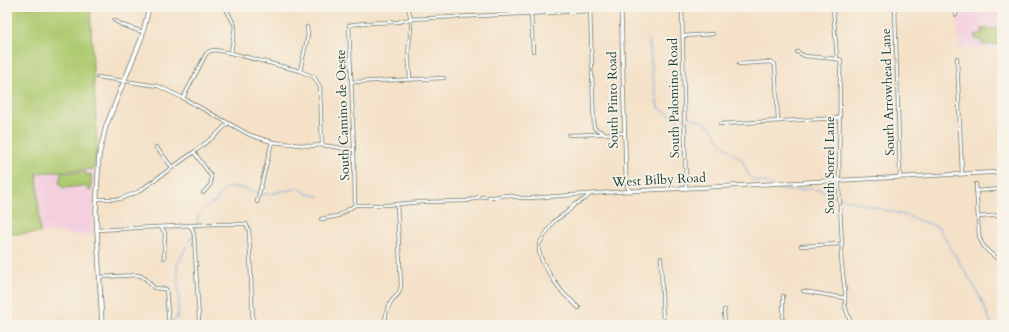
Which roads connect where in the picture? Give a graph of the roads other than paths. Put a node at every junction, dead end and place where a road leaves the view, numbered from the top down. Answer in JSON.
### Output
{"nodes":[{"id":1,"x":149,"y":7,"type":"edge"},
{"id":2,"x":225,"y":7,"type":"edge"},
{"id":3,"x":408,"y":7,"type":"edge"},
{"id":4,"x":590,"y":7,"type":"edge"},
{"id":5,"x":621,"y":7,"type":"edge"},
{"id":6,"x":682,"y":7,"type":"edge"},
{"id":7,"x":833,"y":7,"type":"edge"},
{"id":8,"x":895,"y":7,"type":"edge"},
{"id":9,"x":955,"y":7,"type":"edge"},
{"id":10,"x":590,"y":11,"type":"junction"},
{"id":11,"x":531,"y":14,"type":"junction"},
{"id":12,"x":956,"y":16,"type":"dead end"},
{"id":13,"x":114,"y":20,"type":"dead end"},
{"id":14,"x":412,"y":20,"type":"junction"},
{"id":15,"x":307,"y":28,"type":"dead end"},
{"id":16,"x":144,"y":32,"type":"junction"},
{"id":17,"x":713,"y":34,"type":"dead end"},
{"id":18,"x":683,"y":36,"type":"junction"},
{"id":19,"x":533,"y":51,"type":"dead end"},
{"id":20,"x":797,"y":52,"type":"dead end"},
{"id":21,"x":231,"y":53,"type":"junction"},
{"id":22,"x":957,"y":58,"type":"dead end"},
{"id":23,"x":837,"y":59,"type":"junction"},
{"id":24,"x":738,"y":64,"type":"dead end"},
{"id":25,"x":592,"y":68,"type":"dead end"},
{"id":26,"x":300,"y":71,"type":"junction"},
{"id":27,"x":592,"y":73,"type":"dead end"},
{"id":28,"x":97,"y":77,"type":"dead end"},
{"id":29,"x":444,"y":78,"type":"dead end"},
{"id":30,"x":410,"y":80,"type":"junction"},
{"id":31,"x":124,"y":81,"type":"junction"},
{"id":32,"x":352,"y":82,"type":"junction"},
{"id":33,"x":183,"y":98,"type":"junction"},
{"id":34,"x":840,"y":118,"type":"junction"},
{"id":35,"x":778,"y":120,"type":"junction"},
{"id":36,"x":228,"y":124,"type":"junction"},
{"id":37,"x":720,"y":124,"type":"dead end"},
{"id":38,"x":624,"y":133,"type":"junction"},
{"id":39,"x":604,"y":134,"type":"junction"},
{"id":40,"x":569,"y":135,"type":"dead end"},
{"id":41,"x":272,"y":142,"type":"junction"},
{"id":42,"x":322,"y":146,"type":"junction"},
{"id":43,"x":156,"y":147,"type":"dead end"},
{"id":44,"x":354,"y":150,"type":"junction"},
{"id":45,"x":194,"y":152,"type":"junction"},
{"id":46,"x":172,"y":168,"type":"junction"},
{"id":47,"x":1001,"y":172,"type":"edge"},
{"id":48,"x":962,"y":174,"type":"junction"},
{"id":49,"x":900,"y":177,"type":"junction"},
{"id":50,"x":840,"y":180,"type":"junction"},
{"id":51,"x":976,"y":184,"type":"dead end"},
{"id":52,"x":1002,"y":187,"type":"edge"},
{"id":53,"x":686,"y":188,"type":"junction"},
{"id":54,"x":630,"y":191,"type":"junction"},
{"id":55,"x":976,"y":191,"type":"junction"},
{"id":56,"x":203,"y":193,"type":"dead end"},
{"id":57,"x":590,"y":194,"type":"junction"},
{"id":58,"x":97,"y":199,"type":"junction"},
{"id":59,"x":257,"y":202,"type":"dead end"},
{"id":60,"x":397,"y":204,"type":"junction"},
{"id":61,"x":355,"y":206,"type":"junction"},
{"id":62,"x":1002,"y":215,"type":"edge"},
{"id":63,"x":978,"y":217,"type":"junction"},
{"id":64,"x":321,"y":219,"type":"dead end"},
{"id":65,"x":190,"y":225,"type":"junction"},
{"id":66,"x":161,"y":227,"type":"junction"},
{"id":67,"x":97,"y":230,"type":"junction"},
{"id":68,"x":842,"y":244,"type":"junction"},
{"id":69,"x":801,"y":246,"type":"dead end"},
{"id":70,"x":164,"y":258,"type":"dead end"},
{"id":71,"x":661,"y":258,"type":"dead end"},
{"id":72,"x":1002,"y":260,"type":"edge"},
{"id":73,"x":100,"y":277,"type":"junction"},
{"id":74,"x":803,"y":291,"type":"dead end"},
{"id":75,"x":783,"y":296,"type":"dead end"},
{"id":76,"x":845,"y":298,"type":"junction"},
{"id":77,"x":663,"y":306,"type":"junction"},
{"id":78,"x":668,"y":306,"type":"dead end"},
{"id":79,"x":579,"y":308,"type":"dead end"},
{"id":80,"x":725,"y":310,"type":"dead end"},
{"id":81,"x":199,"y":319,"type":"dead end"},
{"id":82,"x":102,"y":325,"type":"edge"},
{"id":83,"x":170,"y":325,"type":"edge"},
{"id":84,"x":253,"y":325,"type":"edge"},
{"id":85,"x":386,"y":325,"type":"edge"},
{"id":86,"x":663,"y":325,"type":"edge"},
{"id":87,"x":725,"y":325,"type":"edge"},
{"id":88,"x":783,"y":325,"type":"edge"},
{"id":89,"x":849,"y":325,"type":"edge"}],
"edges":[{"from":1,"to":16,"type":"main road"},
{"from":2,"to":21,"type":"street"},
{"from":3,"to":14,"type":"street"},
{"from":4,"to":10,"type":"street"},
{"from":5,"to":38,"type":"street","name":"South Pinto Road"},
{"from":6,"to":18,"type":"street","name":"South Palomino Road"},
{"from":7,"to":23,"type":"street","name":"South Sorrel Lane"},
{"from":8,"to":49,"type":"street","name":"South Arrowhead Lane"},
{"from":9,"to":12,"type":"street"},
{"from":10,"to":11,"type":"street"},
{"from":10,"to":25,"type":"street"},
{"from":11,"to":14,"type":"street"},
{"from":11,"to":19,"type":"street"},
{"from":13,"to":16,"type":"street"},
{"from":14,"to":30,"type":"street"},
{"from":14,"to":32,"type":"street","name":"South Camino de Oeste"},
{"from":15,"to":26,"type":"street"},
{"from":16,"to":31,"type":"main road"},
{"from":17,"to":18,"type":"street"},
{"from":18,"to":53,"type":"street","name":"South Palomino Road"},
{"from":20,"to":23,"type":"street"},
{"from":21,"to":26,"type":"street"},
{"from":21,"to":33,"type":"street"},
{"from":22,"to":48,"type":"street"},
{"from":23,"to":34,"type":"street","name":"South Sorrel Lane"},
{"from":24,"to":35,"type":"street"},
{"from":26,"to":42,"type":"street"},
{"from":27,"to":39,"type":"street"},
{"from":28,"to":31,"type":"street"},
{"from":29,"to":30,"type":"street"},
{"from":30,"to":32,"type":"street"},
{"from":31,"to":33,"type":"street"},
{"from":31,"to":58,"type":"main road"},
{"from":32,"to":44,"type":"street","name":"South Camino de Oeste"},
{"from":33,"to":36,"type":"street"},
{"from":34,"to":35,"type":"street"},
{"from":34,"to":50,"type":"street","name":"South Sorrel Lane"},
{"from":35,"to":37,"type":"street"},
{"from":36,"to":41,"type":"street"},
{"from":36,"to":45,"type":"street"},
{"from":38,"to":39,"type":"street"},
{"from":38,"to":54,"type":"street","name":"South Pinto Road"},
{"from":39,"to":40,"type":"street"},
{"from":41,"to":42,"type":"street"},
{"from":41,"to":59,"type":"street"},
{"from":42,"to":44,"type":"street"},
{"from":43,"to":46,"type":"street"},
{"from":44,"to":61,"type":"street","name":"South Camino de Oeste"},
{"from":45,"to":46,"type":"street"},
{"from":45,"to":56,"type":"street"},
{"from":46,"to":58,"type":"street"},
{"from":47,"to":48,"type":"street","name":"West Bilby Road"},
{"from":47,"to":52,"type":"street"},
{"from":48,"to":49,"type":"street","name":"West Bilby Road"},
{"from":49,"to":50,"type":"street","name":"West Bilby Road"},
{"from":50,"to":53,"type":"street","name":"West Bilby Road"},
{"from":50,"to":68,"type":"street","name":"South Sorrel Lane"},
{"from":51,"to":55,"type":"street"},
{"from":52,"to":55,"type":"street"},
{"from":53,"to":54,"type":"street","name":"West Bilby Road"},
{"from":54,"to":57,"type":"street","name":"West Bilby Road"},
{"from":55,"to":63,"type":"street"},
{"from":57,"to":60,"type":"street","name":"West Bilby Road"},
{"from":57,"to":79,"type":"street"},
{"from":58,"to":67,"type":"main road"},
{"from":60,"to":61,"type":"street","name":"West Bilby Road"},
{"from":60,"to":85,"type":"street"},
{"from":61,"to":64,"type":"street","name":"West Bilby Road"},
{"from":62,"to":63,"type":"street"},
{"from":63,"to":72,"type":"street"},
{"from":65,"to":66,"type":"street"},
{"from":65,"to":81,"type":"street"},
{"from":65,"to":84,"type":"street"},
{"from":66,"to":67,"type":"street"},
{"from":66,"to":70,"type":"street"},
{"from":67,"to":73,"type":"main road"},
{"from":68,"to":69,"type":"street"},
{"from":68,"to":76,"type":"street","name":"South Sorrel Lane"},
{"from":71,"to":77,"type":"street"},
{"from":73,"to":82,"type":"main road"},
{"from":73,"to":83,"type":"street"},
{"from":74,"to":76,"type":"street"},
{"from":75,"to":88,"type":"street"},
{"from":76,"to":89,"type":"street","name":"South Sorrel Lane"},
{"from":77,"to":78,"type":"street"},
{"from":77,"to":86,"type":"street"},
{"from":80,"to":87,"type":"street"}]}
